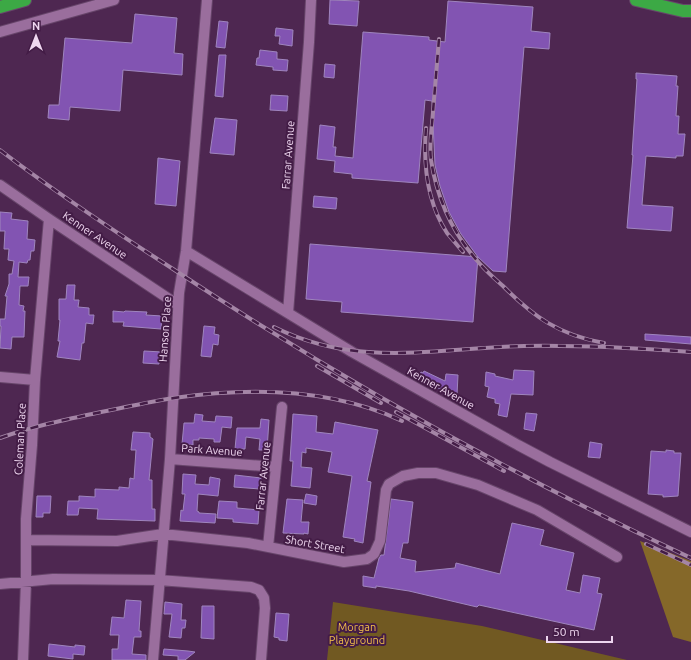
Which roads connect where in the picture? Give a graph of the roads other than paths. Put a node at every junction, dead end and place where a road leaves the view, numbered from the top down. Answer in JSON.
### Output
{"nodes":[{"id":1,"x":25,"y":0,"type":"edge"},
{"id":2,"x":114,"y":0,"type":"edge"},
{"id":3,"x":208,"y":0,"type":"edge"},
{"id":4,"x":311,"y":0,"type":"edge"},
{"id":5,"x":636,"y":0,"type":"edge"},
{"id":6,"x":0,"y":7,"type":"edge"},
{"id":7,"x":688,"y":13,"type":"edge"},
{"id":8,"x":0,"y":32,"type":"edge"},
{"id":9,"x":0,"y":185,"type":"edge"},
{"id":10,"x":49,"y":219,"type":"junction"},
{"id":11,"x":186,"y":251,"type":"junction"},
{"id":12,"x":178,"y":305,"type":"junction"},
{"id":13,"x":288,"y":313,"type":"junction"},
{"id":14,"x":0,"y":377,"type":"edge"},
{"id":15,"x":35,"y":380,"type":"junction"},
{"id":16,"x":282,"y":407,"type":"dead end"},
{"id":17,"x":170,"y":459,"type":"junction"},
{"id":18,"x":276,"y":467,"type":"junction"},
{"id":19,"x":691,"y":532,"type":"edge"},
{"id":20,"x":163,"y":534,"type":"junction"},
{"id":21,"x":26,"y":540,"type":"junction"},
{"id":22,"x":268,"y":547,"type":"junction"},
{"id":23,"x":617,"y":557,"type":"dead end"},
{"id":24,"x":159,"y":580,"type":"junction"},
{"id":25,"x":26,"y":582,"type":"junction"},
{"id":26,"x":0,"y":584,"type":"edge"},
{"id":27,"x":23,"y":660,"type":"edge"},
{"id":28,"x":153,"y":660,"type":"edge"},
{"id":29,"x":261,"y":660,"type":"edge"}],
"edges":[{"from":1,"to":6,"type":"highway"},
{"from":2,"to":8,"type":"street"},
{"from":3,"to":11,"type":"street","name":"Hanson Place"},
{"from":4,"to":13,"type":"street","name":"Farrar Avenue"},
{"from":5,"to":7,"type":"highway"},
{"from":9,"to":10,"type":"street","name":"Kenner Avenue"},
{"from":10,"to":12,"type":"street","name":"Kenner Avenue"},
{"from":10,"to":15,"type":"street","name":"Coleman Place"},
{"from":11,"to":12,"type":"street","name":"Hanson Place"},
{"from":11,"to":13,"type":"street","name":"Kenner Avenue"},
{"from":12,"to":17,"type":"street","name":"Hanson Place"},
{"from":13,"to":19,"type":"street","name":"Kenner Avenue"},
{"from":14,"to":15,"type":"street"},
{"from":15,"to":21,"type":"street","name":"Coleman Place"},
{"from":16,"to":18,"type":"street","name":"Farrar Avenue"},
{"from":17,"to":18,"type":"street","name":"Park Avenue"},
{"from":17,"to":20,"type":"street","name":"Hanson Place"},
{"from":18,"to":22,"type":"street","name":"Farrar Avenue"},
{"from":20,"to":21,"type":"street","name":"Short Street"},
{"from":20,"to":22,"type":"street","name":"Short Street"},
{"from":20,"to":24,"type":"street","name":"Hanson Place"},
{"from":21,"to":25,"type":"street","name":"Coleman Place"},
{"from":22,"to":23,"type":"street","name":"Short Street"},
{"from":24,"to":25,"type":"street"},
{"from":24,"to":28,"type":"street","name":"Hanson Place"},
{"from":24,"to":29,"type":"street"},
{"from":25,"to":26,"type":"street"},
{"from":25,"to":27,"type":"street","name":"Coleman Place"}]}
